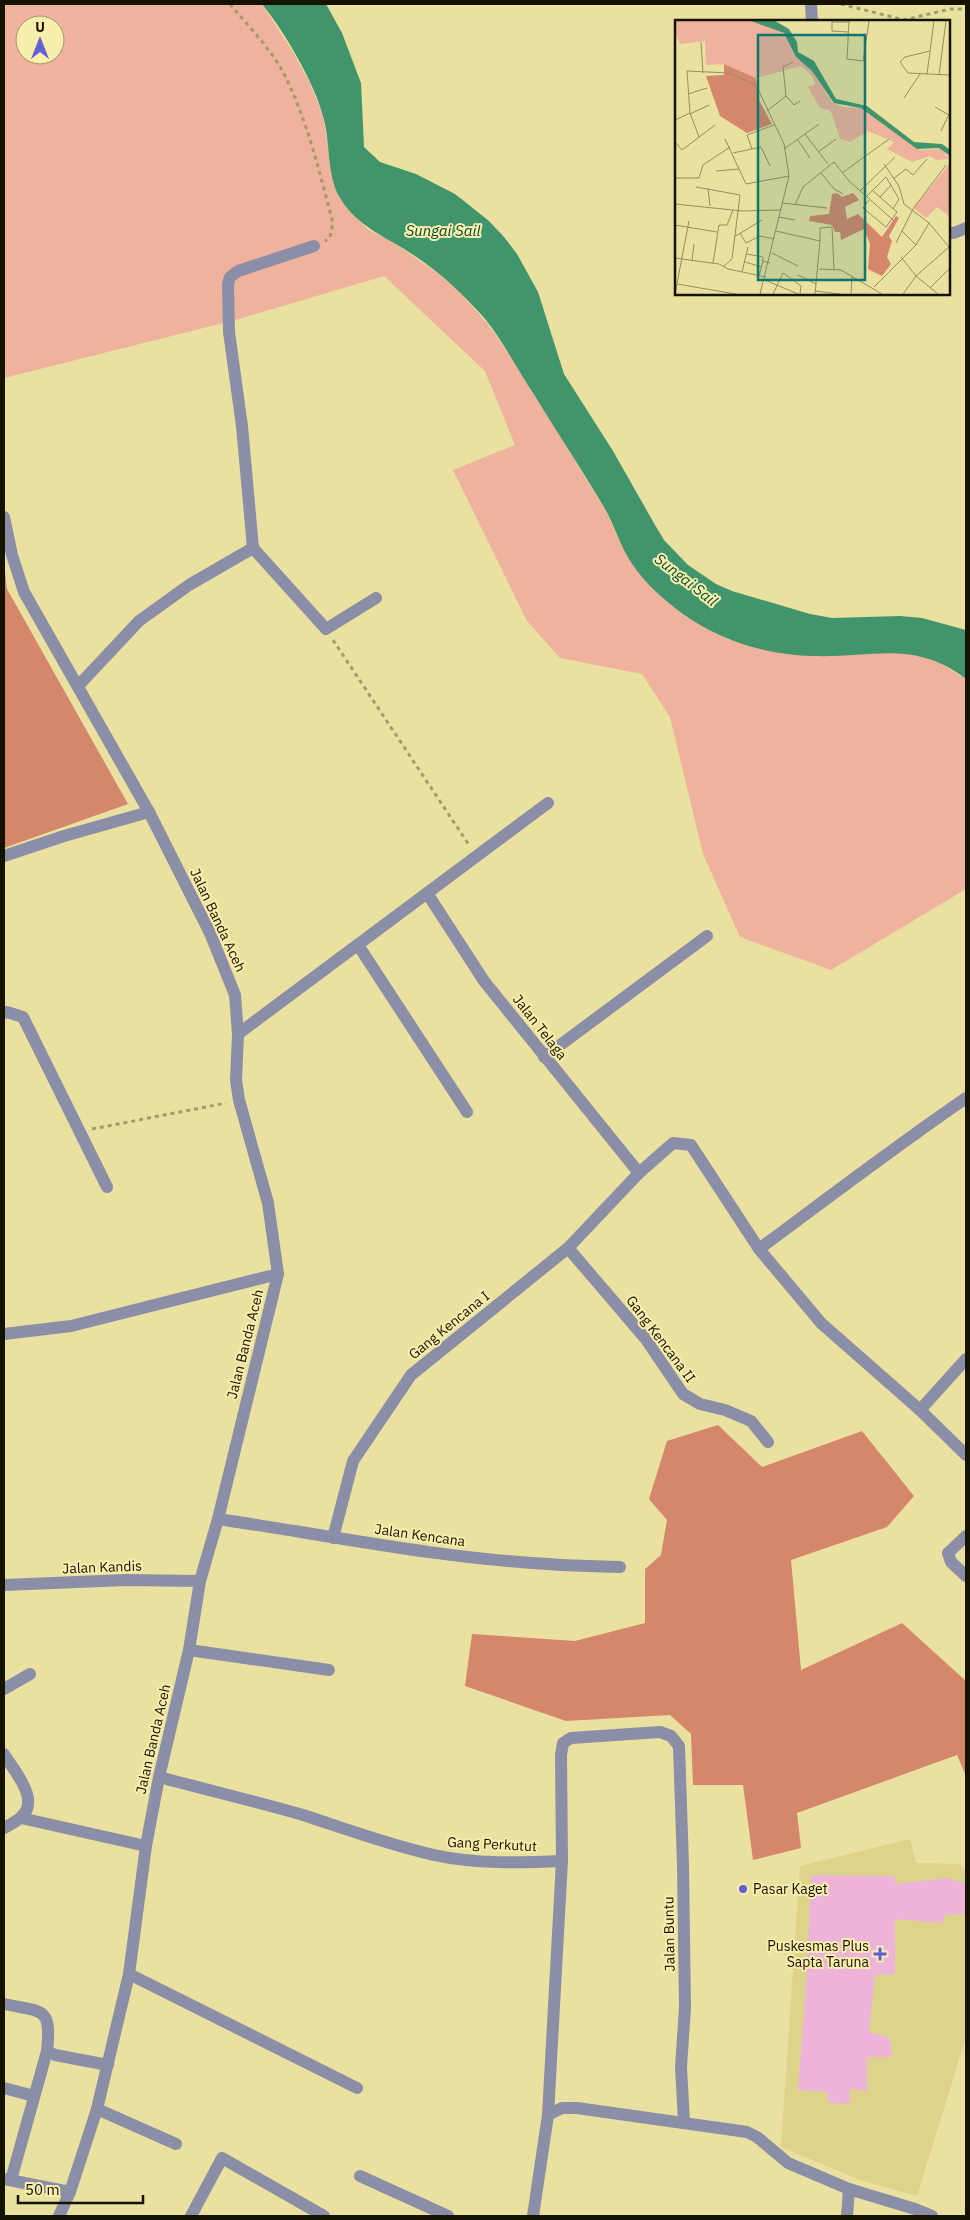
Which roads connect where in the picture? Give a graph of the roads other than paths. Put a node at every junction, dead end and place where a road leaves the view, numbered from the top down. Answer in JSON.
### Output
{"nodes":[{"id":1,"x":811,"y":4,"type":"edge"},
{"id":2,"x":812,"y":20,"type":"edge"},
{"id":3,"x":966,"y":228,"type":"edge"},
{"id":4,"x":950,"y":233,"type":"edge"},
{"id":5,"x":314,"y":246,"type":"road end"},
{"id":6,"x":4,"y":517,"type":"edge"},
{"id":7,"x":253,"y":548,"type":"junction"},
{"id":8,"x":376,"y":598,"type":"dead end"},
{"id":9,"x":78,"y":686,"type":"junction"},
{"id":10,"x":548,"y":803,"type":"dead end"},
{"id":11,"x":149,"y":812,"type":"junction"},
{"id":12,"x":4,"y":856,"type":"edge"},
{"id":13,"x":427,"y":893,"type":"junction"},
{"id":14,"x":707,"y":936,"type":"dead end"},
{"id":15,"x":358,"y":945,"type":"junction"},
{"id":16,"x":4,"y":1013,"type":"edge"},
{"id":17,"x":238,"y":1034,"type":"junction"},
{"id":18,"x":544,"y":1057,"type":"junction"},
{"id":19,"x":966,"y":1098,"type":"edge"},
{"id":20,"x":467,"y":1112,"type":"dead end"},
{"id":21,"x":639,"y":1173,"type":"junction"},
{"id":22,"x":107,"y":1187,"type":"dead end"},
{"id":23,"x":568,"y":1248,"type":"junction"},
{"id":24,"x":759,"y":1249,"type":"junction"},
{"id":25,"x":278,"y":1274,"type":"junction"},
{"id":26,"x":4,"y":1334,"type":"edge"},
{"id":27,"x":966,"y":1359,"type":"edge"},
{"id":28,"x":920,"y":1410,"type":"junction"},
{"id":29,"x":768,"y":1442,"type":"dead end"},
{"id":30,"x":966,"y":1456,"type":"edge"},
{"id":31,"x":218,"y":1519,"type":"junction"},
{"id":32,"x":966,"y":1536,"type":"edge"},
{"id":33,"x":332,"y":1538,"type":"junction"},
{"id":34,"x":620,"y":1566,"type":"dead end"},
{"id":35,"x":966,"y":1576,"type":"edge"},
{"id":36,"x":200,"y":1581,"type":"junction"},
{"id":37,"x":4,"y":1585,"type":"edge"},
{"id":38,"x":189,"y":1650,"type":"junction"},
{"id":39,"x":330,"y":1670,"type":"dead end"},
{"id":40,"x":30,"y":1674,"type":"dead end"},
{"id":41,"x":4,"y":1689,"type":"edge"},
{"id":42,"x":4,"y":1754,"type":"edge"},
{"id":43,"x":159,"y":1777,"type":"junction"},
{"id":44,"x":21,"y":1818,"type":"junction"},
{"id":45,"x":4,"y":1828,"type":"edge"},
{"id":46,"x":146,"y":1846,"type":"junction"},
{"id":47,"x":562,"y":1861,"type":"junction"},
{"id":48,"x":129,"y":1974,"type":"junction"},
{"id":49,"x":4,"y":2004,"type":"edge"},
{"id":50,"x":47,"y":2051,"type":"junction"},
{"id":51,"x":108,"y":2065,"type":"junction"},
{"id":52,"x":4,"y":2088,"type":"edge"},
{"id":53,"x":357,"y":2088,"type":"dead end"},
{"id":54,"x":34,"y":2096,"type":"junction"},
{"id":55,"x":98,"y":2109,"type":"junction"},
{"id":56,"x":548,"y":2115,"type":"junction"},
{"id":57,"x":684,"y":2122,"type":"junction"},
{"id":58,"x":176,"y":2144,"type":"dead end"},
{"id":59,"x":360,"y":2176,"type":"dead end"},
{"id":60,"x":7,"y":2179,"type":"edge"},
{"id":61,"x":849,"y":2188,"type":"junction"},
{"id":62,"x":70,"y":2192,"type":"junction"},
{"id":63,"x":59,"y":2216,"type":"edge"},
{"id":64,"x":191,"y":2216,"type":"edge"},
{"id":65,"x":324,"y":2216,"type":"edge"},
{"id":66,"x":448,"y":2216,"type":"edge"},
{"id":67,"x":533,"y":2216,"type":"edge"},
{"id":68,"x":847,"y":2216,"type":"edge"},
{"id":69,"x":932,"y":2216,"type":"edge"}],
"edges":[{"from":1,"to":2,"type":"street"},
{"from":3,"to":4,"type":"street"},
{"from":5,"to":7,"type":"street"},
{"from":6,"to":9,"type":"street","name":"Jalan Banda Aceh"},
{"from":7,"to":8,"type":"street"},
{"from":7,"to":9,"type":"street"},
{"from":9,"to":11,"type":"street","name":"Jalan Banda Aceh"},
{"from":10,"to":13,"type":"street"},
{"from":11,"to":12,"type":"street"},
{"from":11,"to":17,"type":"street","name":"Jalan Banda Aceh"},
{"from":13,"to":15,"type":"street"},
{"from":13,"to":18,"type":"street","name":"Jalan Telaga"},
{"from":14,"to":18,"type":"street"},
{"from":15,"to":17,"type":"street"},
{"from":15,"to":20,"type":"street"},
{"from":16,"to":22,"type":"street"},
{"from":17,"to":25,"type":"street","name":"Jalan Banda Aceh"},
{"from":18,"to":21,"type":"street","name":"Jalan Telaga"},
{"from":19,"to":24,"type":"street"},
{"from":21,"to":23,"type":"street","name":"Gang Kencana I"},
{"from":21,"to":24,"type":"street","name":"Gang Kencana I"},
{"from":23,"to":29,"type":"street","name":"Gang Kencana II"},
{"from":23,"to":33,"type":"street","name":"Gang Kencana I"},
{"from":24,"to":28,"type":"street"},
{"from":25,"to":26,"type":"street"},
{"from":25,"to":31,"type":"street","name":"Jalan Banda Aceh"},
{"from":27,"to":28,"type":"street"},
{"from":28,"to":30,"type":"street"},
{"from":31,"to":33,"type":"street","name":"Jalan Kencana"},
{"from":31,"to":36,"type":"street","name":"Jalan Banda Aceh"},
{"from":32,"to":35,"type":"street"},
{"from":33,"to":34,"type":"street","name":"Jalan Kencana"},
{"from":36,"to":37,"type":"street","name":"Jalan Kandis"},
{"from":36,"to":38,"type":"street","name":"Jalan Banda Aceh"},
{"from":38,"to":39,"type":"street"},
{"from":38,"to":43,"type":"street","name":"Jalan Banda Aceh"},
{"from":40,"to":41,"type":"street"},
{"from":42,"to":44,"type":"street"},
{"from":43,"to":46,"type":"street","name":"Jalan Banda Aceh"},
{"from":43,"to":47,"type":"street","name":"Gang Perkutut"},
{"from":44,"to":45,"type":"street"},
{"from":44,"to":46,"type":"street"},
{"from":46,"to":48,"type":"street","name":"Jalan Banda Aceh"},
{"from":47,"to":56,"type":"street"},
{"from":47,"to":57,"type":"street","name":"Jalan Buntu"},
{"from":48,"to":51,"type":"street","name":"Jalan Banda Aceh"},
{"from":48,"to":53,"type":"street"},
{"from":49,"to":50,"type":"street"},
{"from":50,"to":51,"type":"street"},
{"from":50,"to":54,"type":"street"},
{"from":51,"to":55,"type":"street","name":"Jalan Banda Aceh"},
{"from":52,"to":54,"type":"street"},
{"from":54,"to":60,"type":"street"},
{"from":55,"to":58,"type":"street"},
{"from":55,"to":62,"type":"street","name":"Jalan Banda Aceh"},
{"from":56,"to":57,"type":"street"},
{"from":56,"to":67,"type":"street"},
{"from":57,"to":61,"type":"street"},
{"from":59,"to":66,"type":"street"},
{"from":60,"to":62,"type":"street"},
{"from":61,"to":68,"type":"street"},
{"from":61,"to":69,"type":"street"},
{"from":62,"to":63,"type":"street","name":"Jalan Banda Aceh"},
{"from":64,"to":65,"type":"street"}]}
